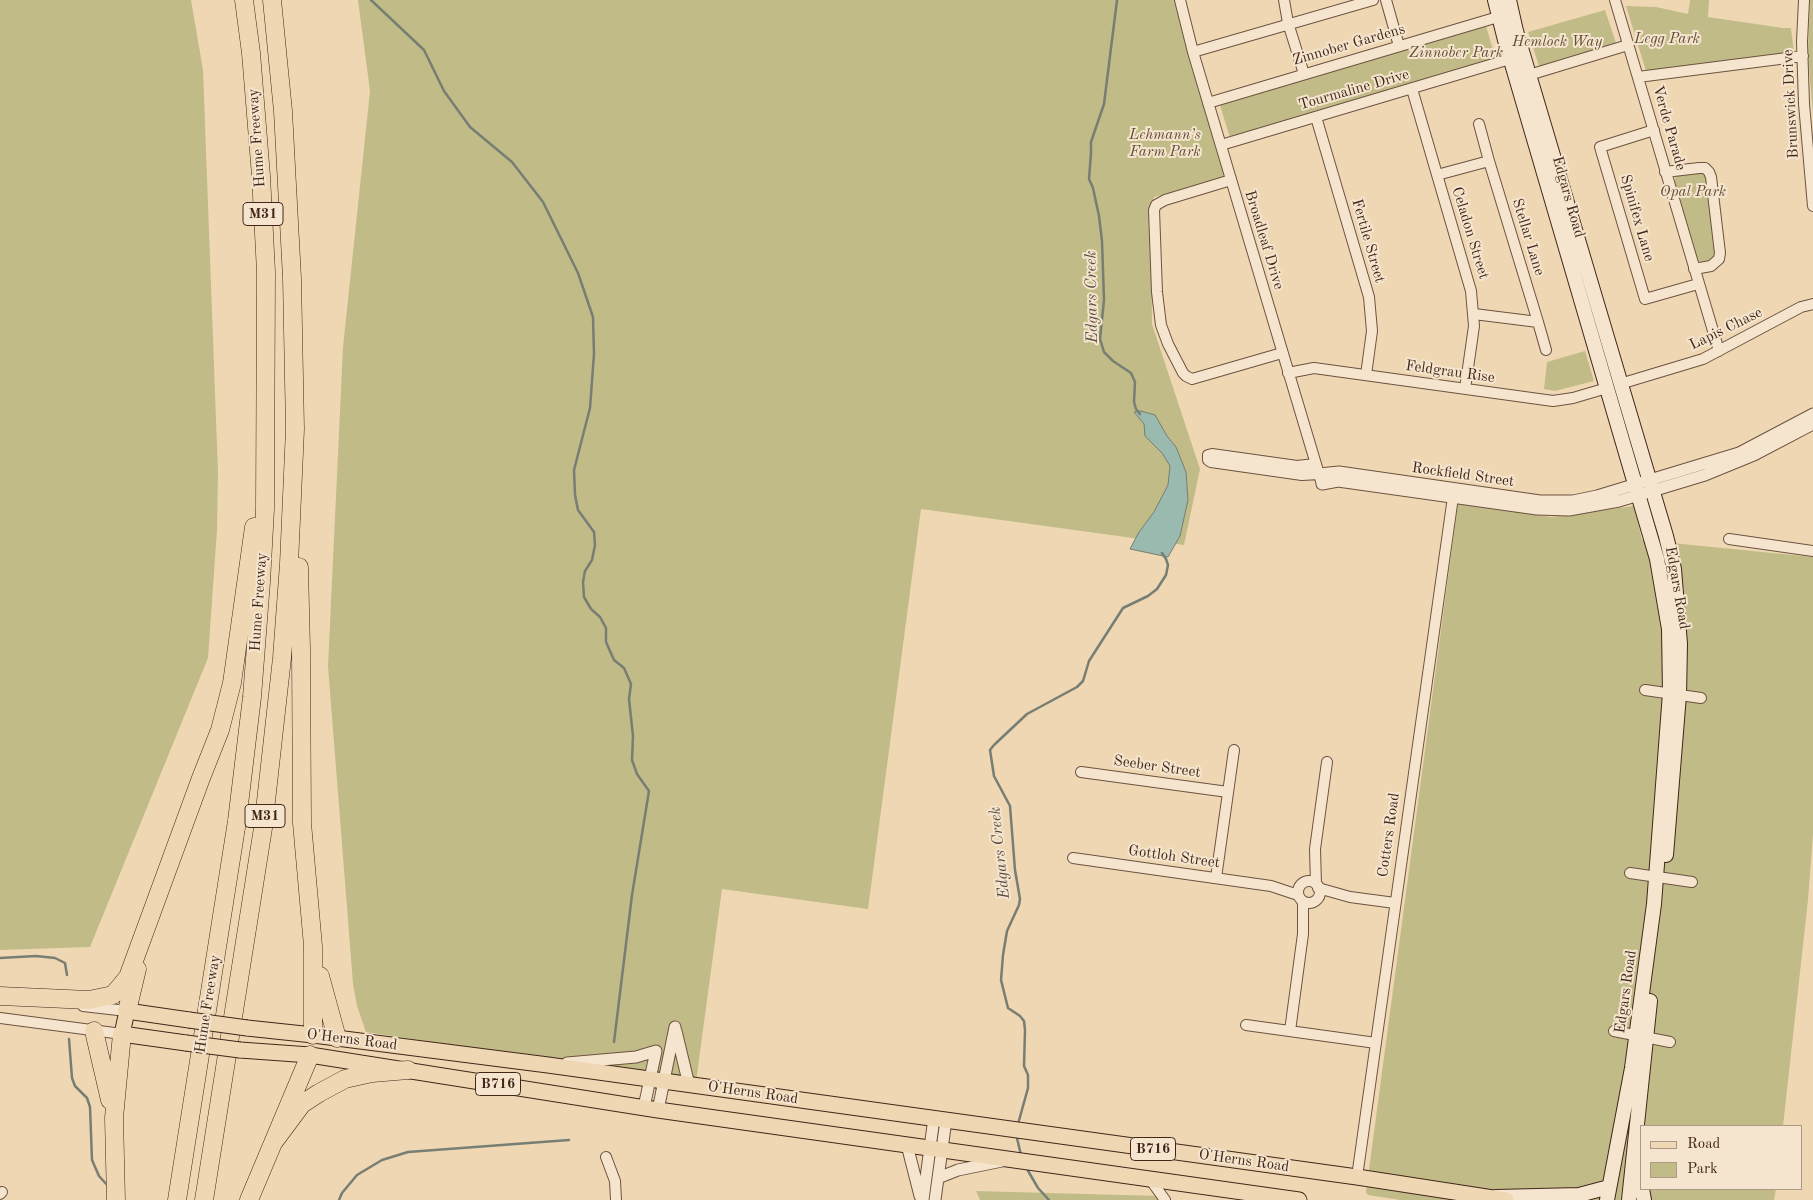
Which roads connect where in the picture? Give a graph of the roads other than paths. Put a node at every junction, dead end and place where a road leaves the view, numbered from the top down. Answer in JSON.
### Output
{"nodes":[{"id":1,"x":244,"y":0,"type":"edge"},
{"id":2,"x":272,"y":0,"type":"edge"},
{"id":3,"x":1180,"y":0,"type":"edge"},
{"id":4,"x":1284,"y":0,"type":"edge"},
{"id":5,"x":1373,"y":0,"type":"edge"},
{"id":6,"x":1386,"y":0,"type":"edge"},
{"id":7,"x":1495,"y":0,"type":"edge"},
{"id":8,"x":1509,"y":0,"type":"edge"},
{"id":9,"x":1615,"y":0,"type":"edge"},
{"id":10,"x":1804,"y":0,"type":"edge"},
{"id":11,"x":1498,"y":17,"type":"junction"},
{"id":12,"x":1288,"y":23,"type":"junction"},
{"id":13,"x":1628,"y":45,"type":"junction"},
{"id":14,"x":1399,"y":46,"type":"junction"},
{"id":15,"x":1193,"y":52,"type":"junction"},
{"id":16,"x":1803,"y":56,"type":"junction"},
{"id":17,"x":1517,"y":57,"type":"junction"},
{"id":18,"x":1304,"y":74,"type":"junction"},
{"id":19,"x":1638,"y":76,"type":"junction"},
{"id":20,"x":1523,"y":77,"type":"junction"},
{"id":21,"x":1412,"y":89,"type":"junction"},
{"id":22,"x":1208,"y":103,"type":"junction"},
{"id":23,"x":1316,"y":117,"type":"junction"},
{"id":24,"x":1479,"y":124,"type":"dead end"},
{"id":25,"x":1654,"y":130,"type":"junction"},
{"id":26,"x":1221,"y":145,"type":"junction"},
{"id":27,"x":1489,"y":161,"type":"junction"},
{"id":28,"x":1665,"y":172,"type":"junction"},
{"id":29,"x":1437,"y":174,"type":"junction"},
{"id":30,"x":1231,"y":180,"type":"junction"},
{"id":31,"x":1813,"y":206,"type":"edge"},
{"id":32,"x":1694,"y":269,"type":"junction"},
{"id":33,"x":1698,"y":284,"type":"junction"},
{"id":34,"x":1813,"y":304,"type":"edge"},
{"id":35,"x":1474,"y":314,"type":"junction"},
{"id":36,"x":1538,"y":322,"type":"junction"},
{"id":37,"x":1546,"y":350,"type":"dead end"},
{"id":38,"x":1718,"y":351,"type":"junction"},
{"id":39,"x":1282,"y":353,"type":"junction"},
{"id":40,"x":1288,"y":373,"type":"junction"},
{"id":41,"x":1366,"y":375,"type":"junction"},
{"id":42,"x":1614,"y":386,"type":"junction"},
{"id":43,"x":1465,"y":389,"type":"junction"},
{"id":44,"x":1813,"y":414,"type":"edge"},
{"id":45,"x":1813,"y":424,"type":"edge"},
{"id":46,"x":295,"y":429,"type":"junction"},
{"id":47,"x":266,"y":430,"type":"junction"},
{"id":48,"x":1250,"y":464,"type":"dead end"},
{"id":49,"x":1319,"y":477,"type":"junction"},
{"id":50,"x":1644,"y":487,"type":"junction"},
{"id":51,"x":1453,"y":493,"type":"junction"},
{"id":52,"x":1729,"y":539,"type":"dead end"},
{"id":53,"x":1813,"y":551,"type":"edge"},
{"id":54,"x":1645,"y":690,"type":"dead end"},
{"id":55,"x":1674,"y":694,"type":"junction"},
{"id":56,"x":1701,"y":698,"type":"dead end"},
{"id":57,"x":1234,"y":750,"type":"dead end"},
{"id":58,"x":1327,"y":762,"type":"dead end"},
{"id":59,"x":1081,"y":772,"type":"dead end"},
{"id":60,"x":1228,"y":792,"type":"junction"},
{"id":61,"x":1074,"y":858,"type":"dead end"},
{"id":62,"x":1630,"y":873,"type":"dead end"},
{"id":63,"x":1660,"y":877,"type":"junction"},
{"id":64,"x":1216,"y":878,"type":"junction"},
{"id":65,"x":1692,"y":882,"type":"dead end"},
{"id":66,"x":1309,"y":892,"type":"junction"},
{"id":67,"x":1395,"y":903,"type":"junction"},
{"id":68,"x":146,"y":930,"type":"junction"},
{"id":69,"x":313,"y":946,"type":"junction"},
{"id":70,"x":0,"y":996,"type":"edge"},
{"id":71,"x":127,"y":1011,"type":"junction"},
{"id":72,"x":0,"y":1018,"type":"edge"},
{"id":73,"x":1246,"y":1025,"type":"dead end"},
{"id":74,"x":1614,"y":1030,"type":"dead end"},
{"id":75,"x":94,"y":1031,"type":"junction"},
{"id":76,"x":1290,"y":1031,"type":"junction"},
{"id":77,"x":122,"y":1034,"type":"junction"},
{"id":78,"x":313,"y":1035,"type":"junction"},
{"id":79,"x":1641,"y":1036,"type":"junction"},
{"id":80,"x":337,"y":1038,"type":"junction"},
{"id":81,"x":1670,"y":1042,"type":"dead end"},
{"id":82,"x":1376,"y":1043,"type":"junction"},
{"id":83,"x":310,"y":1055,"type":"junction"},
{"id":84,"x":548,"y":1065,"type":"junction"},
{"id":85,"x":408,"y":1070,"type":"junction"},
{"id":86,"x":657,"y":1080,"type":"junction"},
{"id":87,"x":689,"y":1084,"type":"junction"},
{"id":88,"x":651,"y":1108,"type":"junction"},
{"id":89,"x":114,"y":1118,"type":"junction"},
{"id":90,"x":940,"y":1119,"type":"junction"},
{"id":91,"x":1636,"y":1128,"type":"junction"},
{"id":92,"x":273,"y":1143,"type":"junction"},
{"id":93,"x":906,"y":1145,"type":"junction"},
{"id":94,"x":936,"y":1149,"type":"junction"},
{"id":95,"x":606,"y":1157,"type":"dead end"},
{"id":96,"x":1009,"y":1159,"type":"junction"},
{"id":97,"x":1640,"y":1165,"type":"edge"},
{"id":98,"x":1356,"y":1177,"type":"junction"},
{"id":99,"x":938,"y":1178,"type":"junction"},
{"id":100,"x":1150,"y":1179,"type":"junction"},
{"id":101,"x":1608,"y":1194,"type":"edge"},
{"id":102,"x":1487,"y":1197,"type":"junction"},
{"id":103,"x":116,"y":1200,"type":"edge"},
{"id":104,"x":177,"y":1200,"type":"edge"},
{"id":105,"x":204,"y":1200,"type":"edge"},
{"id":106,"x":249,"y":1200,"type":"edge"},
{"id":107,"x":616,"y":1200,"type":"edge"},
{"id":108,"x":922,"y":1200,"type":"edge"},
{"id":109,"x":935,"y":1200,"type":"edge"},
{"id":110,"x":1165,"y":1200,"type":"edge"},
{"id":111,"x":1299,"y":1200,"type":"edge"},
{"id":112,"x":1506,"y":1200,"type":"edge"},
{"id":113,"x":1629,"y":1200,"type":"edge"}],
"edges":[{"from":1,"to":47,"type":"highway","name":"Hume Freeway","number":"M31"},
{"from":2,"to":46,"type":"highway","name":"Hume Freeway","number":"M31"},
{"from":3,"to":15,"type":"street","name":"Broadleaf Drive"},
{"from":4,"to":12,"type":"street"},
{"from":5,"to":12,"type":"street"},
{"from":6,"to":14,"type":"street"},
{"from":7,"to":11,"type":"main road","name":"Edgars Road"},
{"from":8,"to":17,"type":"main road","name":"Edgars Road"},
{"from":9,"to":13,"type":"street","name":"Verde Parade"},
{"from":10,"to":16,"type":"street","name":"Brunswick Drive"},
{"from":11,"to":14,"type":"street","name":"Zinnober Gardens"},
{"from":11,"to":17,"type":"main road","name":"Edgars Road"},
{"from":12,"to":15,"type":"street"},
{"from":12,"to":18,"type":"street"},
{"from":13,"to":19,"type":"street","name":"Verde Parade"},
{"from":13,"to":20,"type":"street"},
{"from":14,"to":18,"type":"street","name":"Zinnober Gardens"},
{"from":15,"to":22,"type":"street","name":"Broadleaf Drive"},
{"from":16,"to":19,"type":"street"},
{"from":16,"to":31,"type":"street","name":"Brunswick Drive"},
{"from":17,"to":20,"type":"main road","name":"Edgars Road"},
{"from":17,"to":21,"type":"street","name":"Tourmaline Drive"},
{"from":18,"to":22,"type":"street","name":"Zinnober Gardens"},
{"from":19,"to":25,"type":"street","name":"Verde Parade"},
{"from":20,"to":42,"type":"main road","name":"Edgars Road"},
{"from":21,"to":23,"type":"street","name":"Tourmaline Drive"},
{"from":21,"to":29,"type":"street","name":"Celadon Street"},
{"from":22,"to":26,"type":"street","name":"Broadleaf Drive"},
{"from":23,"to":26,"type":"street","name":"Tourmaline Drive"},
{"from":23,"to":41,"type":"street","name":"Fertile Street"},
{"from":24,"to":27,"type":"street","name":"Stellar Lane"},
{"from":25,"to":28,"type":"street","name":"Verde Parade"},
{"from":25,"to":33,"type":"street","name":"Spinifex Lane"},
{"from":26,"to":30,"type":"street","name":"Broadleaf Drive"},
{"from":27,"to":29,"type":"street"},
{"from":27,"to":36,"type":"street","name":"Stellar Lane"},
{"from":28,"to":32,"type":"street","name":"Verde Parade"},
{"from":28,"to":32,"type":"street"},
{"from":29,"to":35,"type":"street","name":"Celadon Street"},
{"from":30,"to":39,"type":"street","name":"Broadleaf Drive"},
{"from":30,"to":39,"type":"street"},
{"from":32,"to":33,"type":"street","name":"Verde Parade"},
{"from":33,"to":38,"type":"street","name":"Verde Parade"},
{"from":34,"to":38,"type":"street","name":"Lapis Chase"},
{"from":35,"to":36,"type":"street"},
{"from":35,"to":43,"type":"street","name":"Celadon Street"},
{"from":36,"to":37,"type":"street","name":"Stellar Lane"},
{"from":38,"to":42,"type":"street","name":"Lapis Chase"},
{"from":39,"to":40,"type":"street","name":"Broadleaf Drive"},
{"from":40,"to":41,"type":"street","name":"Feldgrau Rise"},
{"from":40,"to":49,"type":"street","name":"Broadleaf Drive"},
{"from":41,"to":43,"type":"street","name":"Feldgrau Rise"},
{"from":42,"to":43,"type":"street","name":"Feldgrau Rise"},
{"from":42,"to":50,"type":"main road","name":"Edgars Road"},
{"from":44,"to":50,"type":"street","name":"Rockfield Street"},
{"from":45,"to":50,"type":"street","name":"Rockfield Street"},
{"from":46,"to":69,"type":"highway"},
{"from":46,"to":105,"type":"highway","name":"Hume Freeway","number":"M31"},
{"from":47,"to":68,"type":"highway"},
{"from":47,"to":104,"type":"highway","name":"Hume Freeway","number":"M31"},
{"from":48,"to":49,"type":"street","name":"Rockfield Street"},
{"from":49,"to":51,"type":"street","name":"Rockfield Street"},
{"from":50,"to":51,"type":"street","name":"Rockfield Street"},
{"from":50,"to":55,"type":"main road","name":"Edgars Road"},
{"from":51,"to":67,"type":"street","name":"Cotters Road"},
{"from":52,"to":53,"type":"street"},
{"from":54,"to":55,"type":"street"},
{"from":55,"to":56,"type":"street"},
{"from":55,"to":63,"type":"main road","name":"Edgars Road"},
{"from":57,"to":60,"type":"street"},
{"from":58,"to":66,"type":"street"},
{"from":59,"to":60,"type":"street","name":"Seeber Street"},
{"from":60,"to":64,"type":"street"},
{"from":61,"to":64,"type":"street","name":"Gottloh Street"},
{"from":62,"to":63,"type":"street"},
{"from":63,"to":65,"type":"street"},
{"from":63,"to":79,"type":"main road","name":"Edgars Road"},
{"from":64,"to":66,"type":"street","name":"Gottloh Street"},
{"from":66,"to":67,"type":"street","name":"Gottloh Street"},
{"from":66,"to":76,"type":"street"},
{"from":67,"to":82,"type":"street","name":"Cotters Road"},
{"from":68,"to":70,"type":"highway"},
{"from":68,"to":71,"type":"highway"},
{"from":69,"to":78,"type":"highway"},
{"from":69,"to":80,"type":"highway"},
{"from":70,"to":71,"type":"street","name":"O'Herns Road"},
{"from":71,"to":77,"type":"main road"},
{"from":71,"to":78,"type":"main road","name":"O'Herns Road","number":"B716","bridge":true},
{"from":72,"to":75,"type":"street","name":"O'Herns Road"},
{"from":73,"to":76,"type":"street"},
{"from":74,"to":79,"type":"street"},
{"from":75,"to":77,"type":"street","name":"O'Herns Road"},
{"from":75,"to":89,"type":"highway"},
{"from":76,"to":82,"type":"street"},
{"from":77,"to":83,"type":"main road","name":"O'Herns Road","number":"B716","bridge":true},
{"from":77,"to":89,"type":"highway"},
{"from":78,"to":80,"type":"main road","name":"O'Herns Road","number":"B716"},
{"from":78,"to":83,"type":"main road"},
{"from":79,"to":81,"type":"street"},
{"from":79,"to":91,"type":"main road","name":"Edgars Road"},
{"from":79,"to":101,"type":"main road","name":"Edgars Road"},
{"from":80,"to":84,"type":"main road","name":"O'Herns Road","number":"B716"},
{"from":82,"to":98,"type":"street","name":"Cotters Road"},
{"from":83,"to":85,"type":"main road","name":"O'Herns Road","number":"B716"},
{"from":83,"to":92,"type":"highway"},
{"from":84,"to":86,"type":"main road","name":"O'Herns Road","number":"B716"},
{"from":84,"to":86,"type":"street"},
{"from":85,"to":88,"type":"main road","name":"O'Herns Road","number":"B716"},
{"from":85,"to":92,"type":"highway"},
{"from":86,"to":87,"type":"main road","name":"O'Herns Road","number":"B716"},
{"from":86,"to":87,"type":"street"},
{"from":86,"to":88,"type":"street"},
{"from":87,"to":90,"type":"main road","name":"O'Herns Road","number":"B716"},
{"from":88,"to":93,"type":"main road","name":"O'Herns Road","number":"B716"},
{"from":89,"to":103,"type":"highway"},
{"from":90,"to":94,"type":"street"},
{"from":90,"to":98,"type":"main road","name":"O'Herns Road","number":"B716"},
{"from":91,"to":97,"type":"main road"},
{"from":91,"to":113,"type":"main road","name":"Edgars Road"},
{"from":92,"to":106,"type":"highway"},
{"from":93,"to":94,"type":"main road","name":"O'Herns Road","number":"B716"},
{"from":93,"to":108,"type":"street"},
{"from":94,"to":96,"type":"main road","name":"O'Herns Road","number":"B716"},
{"from":94,"to":99,"type":"street"},
{"from":94,"to":108,"type":"street"},
{"from":95,"to":107,"type":"street"},
{"from":96,"to":99,"type":"street"},
{"from":96,"to":100,"type":"main road","name":"O'Herns Road","number":"B716"},
{"from":98,"to":102,"type":"main road","name":"O'Herns Road","number":"B716"},
{"from":99,"to":109,"type":"street"},
{"from":100,"to":110,"type":"street"},
{"from":100,"to":111,"type":"main road","name":"O'Herns Road","number":"B716"},
{"from":101,"to":102,"type":"main road"},
{"from":102,"to":112,"type":"main road","name":"O'Herns Road","number":"B716"}]}
